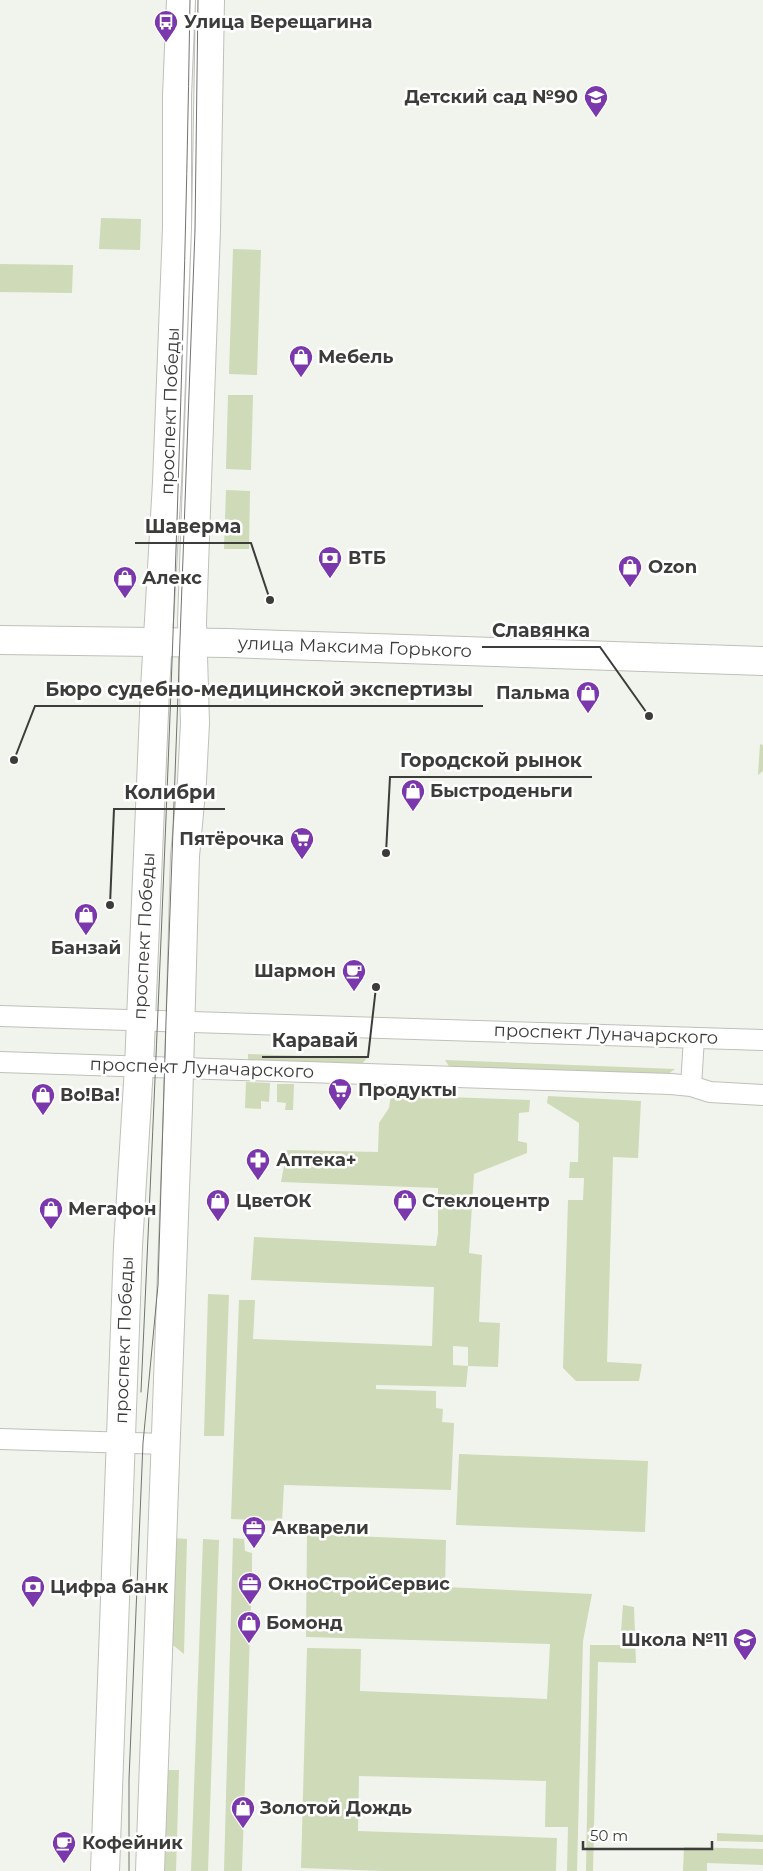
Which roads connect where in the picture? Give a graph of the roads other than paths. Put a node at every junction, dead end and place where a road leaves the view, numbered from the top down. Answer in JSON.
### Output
{"nodes":[{"id":1,"x":181,"y":0,"type":"edge"},
{"id":2,"x":210,"y":0,"type":"edge"},
{"id":3,"x":0,"y":640,"type":"edge"},
{"id":4,"x":159,"y":643,"type":"junction"},
{"id":5,"x":192,"y":643,"type":"junction"},
{"id":6,"x":763,"y":661,"type":"edge"},
{"id":7,"x":0,"y":1016,"type":"edge"},
{"id":8,"x":140,"y":1021,"type":"junction"},
{"id":9,"x":180,"y":1022,"type":"junction"},
{"id":10,"x":694,"y":1038,"type":"junction"},
{"id":11,"x":763,"y":1040,"type":"edge"},
{"id":12,"x":0,"y":1062,"type":"edge"},
{"id":13,"x":139,"y":1067,"type":"junction"},
{"id":14,"x":180,"y":1069,"type":"junction"},
{"id":15,"x":691,"y":1086,"type":"junction"},
{"id":16,"x":763,"y":1095,"type":"edge"},
{"id":17,"x":0,"y":1440,"type":"edge"},
{"id":18,"x":120,"y":1443,"type":"junction"},
{"id":19,"x":166,"y":1444,"type":"junction"},
{"id":20,"x":105,"y":1871,"type":"edge"},
{"id":21,"x":150,"y":1871,"type":"edge"}],
"edges":[{"from":1,"to":4,"type":"main road","name":"проспект Победы"},
{"from":2,"to":5,"type":"main road","name":"проспект Победы"},
{"from":3,"to":4,"type":"main road","name":"улица Максима Горького"},
{"from":4,"to":5,"type":"main road","name":"улица Максима Горького"},
{"from":4,"to":8,"type":"main road","name":"проспект Победы"},
{"from":5,"to":6,"type":"main road","name":"улица Максима Горького"},
{"from":5,"to":9,"type":"main road","name":"проспект Победы"},
{"from":7,"to":8,"type":"street","name":"проспект Луначарского"},
{"from":8,"to":9,"type":"street","name":"проспект Луначарского"},
{"from":8,"to":13,"type":"main road","name":"проспект Победы"},
{"from":9,"to":10,"type":"street","name":"проспект Луначарского"},
{"from":9,"to":14,"type":"main road","name":"проспект Победы"},
{"from":10,"to":11,"type":"street","name":"проспект Луначарского"},
{"from":10,"to":15,"type":"street"},
{"from":12,"to":13,"type":"street","name":"проспект Луначарского"},
{"from":13,"to":14,"type":"street","name":"проспект Луначарского"},
{"from":13,"to":18,"type":"main road","name":"проспект Победы"},
{"from":14,"to":15,"type":"street","name":"проспект Луначарского"},
{"from":14,"to":19,"type":"main road","name":"проспект Победы"},
{"from":15,"to":16,"type":"street","name":"проспект Луначарского"},
{"from":17,"to":18,"type":"street"},
{"from":18,"to":19,"type":"street"},
{"from":18,"to":20,"type":"main road","name":"проспект Победы"},
{"from":19,"to":21,"type":"main road","name":"проспект Победы"}]}
